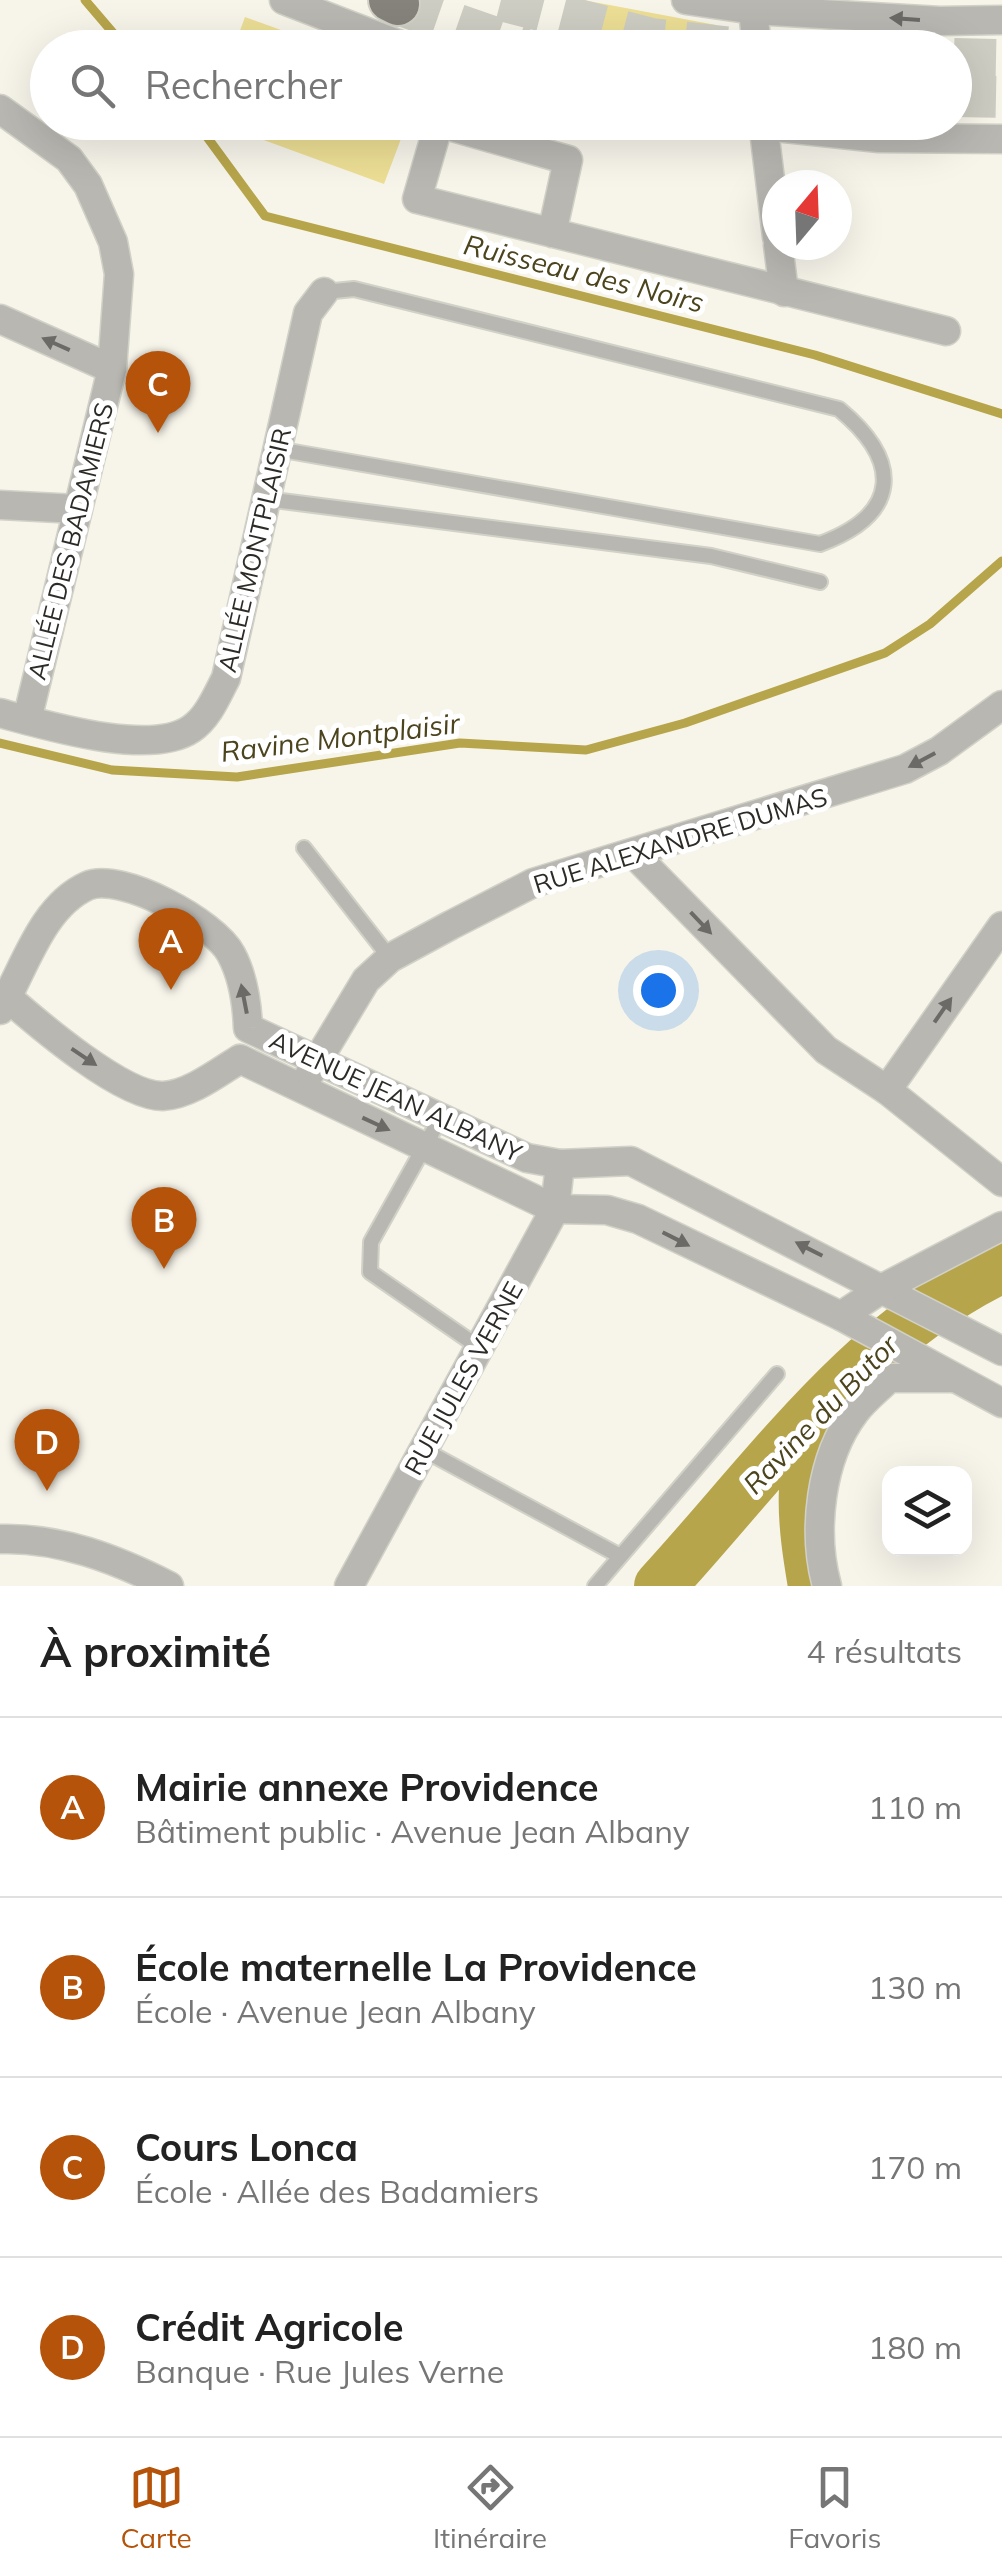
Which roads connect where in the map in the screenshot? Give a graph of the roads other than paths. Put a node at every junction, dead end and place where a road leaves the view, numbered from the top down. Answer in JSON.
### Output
{"nodes":[{"id":1,"x":284,"y":0,"type":"edge"},
{"id":2,"x":686,"y":0,"type":"edge"},
{"id":3,"x":753,"y":5,"type":"edge"},
{"id":4,"x":1002,"y":20,"type":"edge"},
{"id":5,"x":362,"y":30,"type":"edge"},
{"id":6,"x":755,"y":30,"type":"edge"},
{"id":7,"x":0,"y":110,"type":"edge"},
{"id":8,"x":30,"y":131,"type":"edge"},
{"id":9,"x":972,"y":138,"type":"edge"},
{"id":10,"x":1002,"y":138,"type":"edge"},
{"id":11,"x":43,"y":140,"type":"edge"},
{"id":12,"x":434,"y":140,"type":"edge"},
{"id":13,"x":500,"y":140,"type":"edge"},
{"id":14,"x":765,"y":140,"type":"edge"},
{"id":15,"x":769,"y":170,"type":"edge"},
{"id":16,"x":552,"y":233,"type":"junction"},
{"id":17,"x":780,"y":260,"type":"edge"},
{"id":18,"x":324,"y":292,"type":"joint"},
{"id":19,"x":784,"y":292,"type":"junction"},
{"id":20,"x":0,"y":319,"type":"edge"},
{"id":21,"x":946,"y":332,"type":"dead end"},
{"id":22,"x":112,"y":369,"type":"junction"},
{"id":23,"x":278,"y":448,"type":"junction"},
{"id":24,"x":266,"y":499,"type":"junction"},
{"id":25,"x":0,"y":504,"type":"edge"},
{"id":26,"x":77,"y":509,"type":"junction"},
{"id":27,"x":820,"y":582,"type":"dead end"},
{"id":28,"x":1002,"y":705,"type":"edge"},
{"id":29,"x":13,"y":716,"type":"edge"},
{"id":30,"x":304,"y":848,"type":"dead end"},
{"id":31,"x":633,"y":853,"type":"junction"},
{"id":32,"x":1002,"y":926,"type":"edge"},
{"id":33,"x":390,"y":958,"type":"junction"},
{"id":34,"x":4,"y":1004,"type":"edge"},
{"id":35,"x":316,"y":1059,"type":"junction"},
{"id":36,"x":302,"y":1089,"type":"junction"},
{"id":37,"x":887,"y":1090,"type":"junction"},
{"id":38,"x":441,"y":1116,"type":"junction"},
{"id":39,"x":424,"y":1147,"type":"junction"},
{"id":40,"x":560,"y":1164,"type":"junction"},
{"id":41,"x":1002,"y":1182,"type":"edge"},
{"id":42,"x":556,"y":1209,"type":"junction"},
{"id":43,"x":1002,"y":1226,"type":"edge"},
{"id":44,"x":889,"y":1291,"type":"junction"},
{"id":45,"x":849,"y":1320,"type":"junction"},
{"id":46,"x":480,"y":1348,"type":"junction"},
{"id":47,"x":1002,"y":1351,"type":"edge"},
{"id":48,"x":777,"y":1374,"type":"dead end"},
{"id":49,"x":958,"y":1378,"type":"junction"},
{"id":50,"x":1002,"y":1404,"type":"edge"},
{"id":51,"x":424,"y":1450,"type":"junction"},
{"id":52,"x":0,"y":1539,"type":"edge"},
{"id":53,"x":620,"y":1556,"type":"junction"},
{"id":54,"x":168,"y":1586,"type":"edge"},
{"id":55,"x":350,"y":1586,"type":"edge"},
{"id":56,"x":595,"y":1586,"type":"edge"},
{"id":57,"x":827,"y":1586,"type":"edge"}],
"edges":[{"from":1,"to":5,"type":"street"},
{"from":2,"to":3,"type":"street"},
{"from":4,"to":3,"type":"street","one_way":true},
{"from":3,"to":6,"type":"street"},
{"from":7,"to":8,"type":"street","name":"ALLÉE DES BADAMIERS"},
{"from":9,"to":10,"type":"street"},
{"from":11,"to":22,"type":"street","name":"ALLÉE DES BADAMIERS"},
{"from":12,"to":16,"type":"street"},
{"from":13,"to":16,"type":"street"},
{"from":14,"to":15,"type":"street"},
{"from":16,"to":19,"type":"street"},
{"from":17,"to":19,"type":"street"},
{"from":18,"to":23,"type":"street","name":"ALLÉE MONTPLAISIR"},
{"from":18,"to":23,"type":"lane"},
{"from":19,"to":21,"type":"street"},
{"from":22,"to":20,"type":"street","one_way":true},
{"from":22,"to":26,"type":"street","name":"ALLÉE DES BADAMIERS"},
{"from":23,"to":24,"type":"street","name":"ALLÉE MONTPLAISIR"},
{"from":24,"to":27,"type":"lane"},
{"from":24,"to":29,"type":"street","name":"ALLÉE MONTPLAISIR"},
{"from":25,"to":26,"type":"street"},
{"from":26,"to":29,"type":"street","name":"ALLÉE DES BADAMIERS"},
{"from":28,"to":31,"type":"street","name":"RUE ALEXANDRE DUMAS","one_way":true},
{"from":30,"to":33,"type":"lane"},
{"from":31,"to":33,"type":"street","name":"RUE ALEXANDRE DUMAS"},
{"from":31,"to":37,"type":"street","one_way":true},
{"from":37,"to":32,"type":"street","one_way":true},
{"from":33,"to":35,"type":"street","name":"RUE ALEXANDRE DUMAS"},
{"from":35,"to":34,"type":"street","name":"AVENUE JEAN ALBANY","one_way":true},
{"from":34,"to":36,"type":"street","name":"AVENUE JEAN ALBANY","one_way":true},
{"from":35,"to":36,"type":"street","name":"RUE ALEXANDRE DUMAS"},
{"from":35,"to":38,"type":"street","name":"AVENUE JEAN ALBANY"},
{"from":36,"to":39,"type":"street","name":"AVENUE JEAN ALBANY","one_way":true},
{"from":37,"to":41,"type":"street"},
{"from":38,"to":39,"type":"lane"},
{"from":38,"to":40,"type":"street","name":"AVENUE JEAN ALBANY"},
{"from":39,"to":42,"type":"street","name":"AVENUE JEAN ALBANY"},
{"from":39,"to":46,"type":"lane"},
{"from":40,"to":42,"type":"street","name":"RUE JULES VERNE"},
{"from":44,"to":40,"type":"street","name":"AVENUE JEAN ALBANY","one_way":true},
{"from":42,"to":45,"type":"street","name":"AVENUE JEAN ALBANY","one_way":true},
{"from":42,"to":46,"type":"street","name":"RUE JULES VERNE"},
{"from":43,"to":44,"type":"street"},
{"from":44,"to":45,"type":"street"},
{"from":44,"to":47,"type":"street","name":"AVENUE JEAN ALBANY"},
{"from":45,"to":49,"type":"street","name":"AVENUE JEAN ALBANY"},
{"from":46,"to":51,"type":"street","name":"RUE JULES VERNE"},
{"from":48,"to":53,"type":"lane"},
{"from":49,"to":50,"type":"street","name":"AVENUE JEAN ALBANY"},
{"from":49,"to":57,"type":"street"},
{"from":51,"to":53,"type":"lane"},
{"from":51,"to":55,"type":"street","name":"RUE JULES VERNE"},
{"from":52,"to":54,"type":"street"},
{"from":53,"to":56,"type":"lane"}]}
